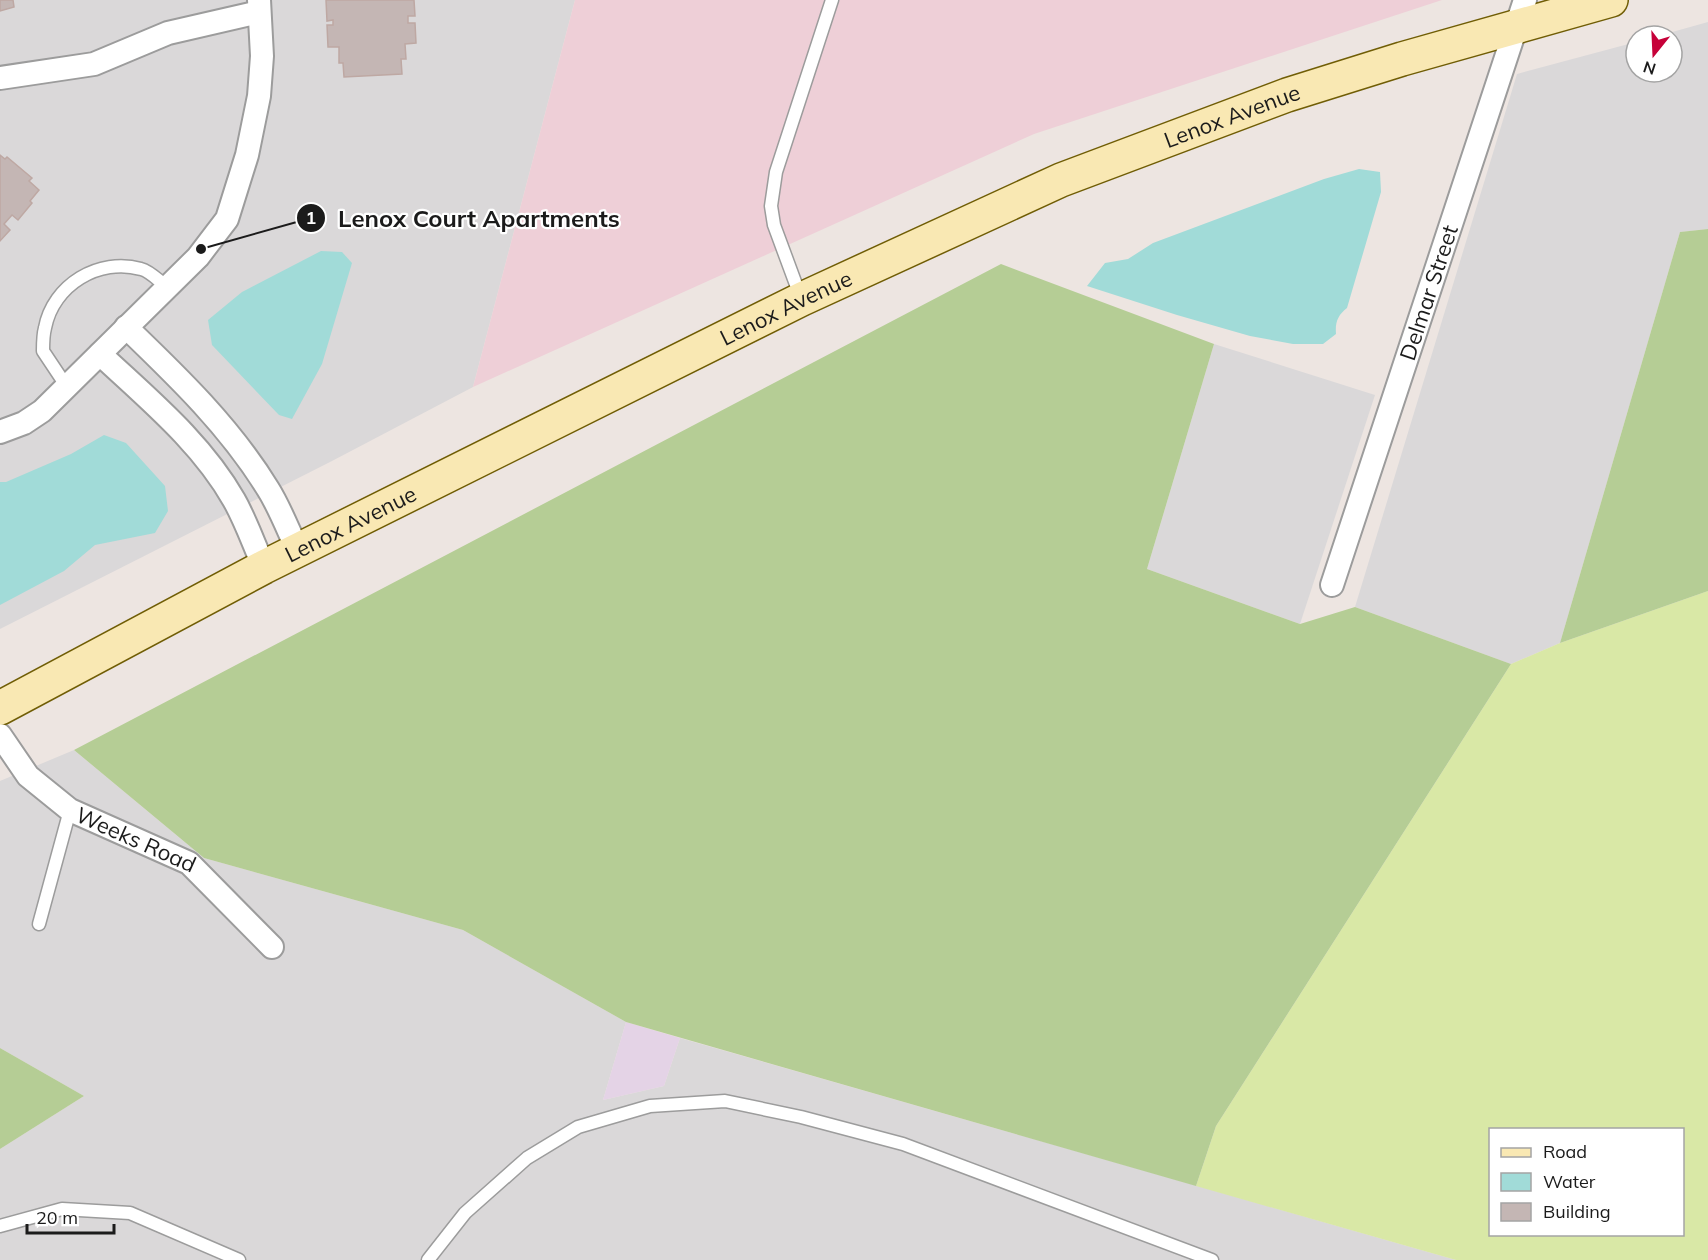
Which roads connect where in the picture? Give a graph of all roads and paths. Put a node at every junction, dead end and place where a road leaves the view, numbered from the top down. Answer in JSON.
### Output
{"nodes":[{"id":1,"x":832,"y":0,"type":"edge"},
{"id":2,"x":1611,"y":0,"type":"edge"},
{"id":3,"x":259,"y":6,"type":"edge"},
{"id":4,"x":1521,"y":13,"type":"edge"},
{"id":5,"x":0,"y":78,"type":"edge"},
{"id":6,"x":167,"y":287,"type":"junction"},
{"id":7,"x":802,"y":299,"type":"junction"},
{"id":8,"x":126,"y":327,"type":"junction"},
{"id":9,"x":100,"y":354,"type":"junction"},
{"id":10,"x":67,"y":387,"type":"junction"},
{"id":11,"x":0,"y":432,"type":"edge"},
{"id":12,"x":298,"y":551,"type":"junction"},
{"id":13,"x":264,"y":567,"type":"junction"},
{"id":14,"x":1332,"y":585,"type":"dead end"},
{"id":15,"x":0,"y":708,"type":"edge"},
{"id":16,"x":0,"y":735,"type":"edge"},
{"id":17,"x":70,"y":810,"type":"junction"},
{"id":18,"x":39,"y":924,"type":"dead end"},
{"id":19,"x":272,"y":946,"type":"dead end"},
{"id":20,"x":0,"y":1226,"type":"edge"},
{"id":21,"x":239,"y":1260,"type":"edge"},
{"id":22,"x":428,"y":1260,"type":"edge"},
{"id":23,"x":1212,"y":1260,"type":"edge"}],
"edges":[{"from":1,"to":7,"type":"lane"},
{"from":2,"to":4,"type":"main road","name":"Lenox Avenue"},
{"from":3,"to":5,"type":"street"},
{"from":3,"to":6,"type":"street"},
{"from":4,"to":7,"type":"main road","name":"Lenox Avenue"},
{"from":4,"to":14,"type":"street","name":"Delmar Street"},
{"from":6,"to":8,"type":"street"},
{"from":6,"to":10,"type":"lane"},
{"from":7,"to":12,"type":"main road","name":"Lenox Avenue"},
{"from":8,"to":9,"type":"street"},
{"from":8,"to":12,"type":"street"},
{"from":9,"to":10,"type":"street"},
{"from":9,"to":13,"type":"street"},
{"from":10,"to":11,"type":"street"},
{"from":12,"to":13,"type":"main road","name":"Lenox Avenue"},
{"from":13,"to":15,"type":"main road","name":"Lenox Avenue"},
{"from":16,"to":17,"type":"street","name":"Weeks Road"},
{"from":17,"to":18,"type":"lane"},
{"from":17,"to":19,"type":"street","name":"Weeks Road"},
{"from":20,"to":21,"type":"lane"},
{"from":22,"to":23,"type":"lane"}]}
